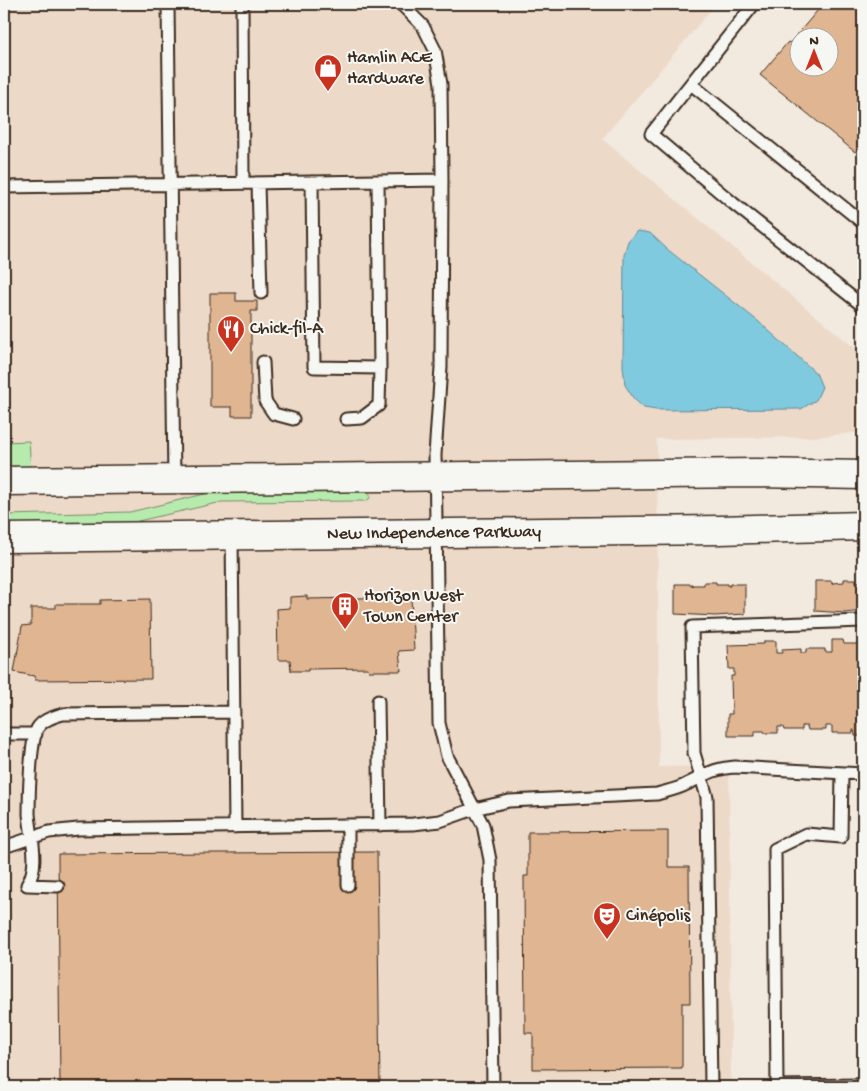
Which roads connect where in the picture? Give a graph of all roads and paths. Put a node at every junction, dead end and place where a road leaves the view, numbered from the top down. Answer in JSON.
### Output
{"nodes":[{"id":1,"x":168,"y":4,"type":"edge"},
{"id":2,"x":242,"y":4,"type":"edge"},
{"id":3,"x":404,"y":5,"type":"edge"},
{"id":4,"x":751,"y":5,"type":"edge"},
{"id":5,"x":691,"y":84,"type":"junction"},
{"id":6,"x":442,"y":180,"type":"junction"},
{"id":7,"x":378,"y":181,"type":"junction"},
{"id":8,"x":312,"y":182,"type":"junction"},
{"id":9,"x":171,"y":184,"type":"junction"},
{"id":10,"x":244,"y":184,"type":"junction"},
{"id":11,"x":258,"y":184,"type":"junction"},
{"id":12,"x":4,"y":187,"type":"edge"},
{"id":13,"x":863,"y":223,"type":"edge"},
{"id":14,"x":261,"y":293,"type":"dead end"},
{"id":15,"x":861,"y":300,"type":"edge"},
{"id":16,"x":263,"y":362,"type":"dead end"},
{"id":17,"x":380,"y":368,"type":"junction"},
{"id":18,"x":346,"y":419,"type":"dead end"},
{"id":19,"x":293,"y":420,"type":"dead end"},
{"id":20,"x":863,"y":474,"type":"edge"},
{"id":21,"x":436,"y":477,"type":"junction"},
{"id":22,"x":174,"y":480,"type":"junction"},
{"id":23,"x":4,"y":481,"type":"edge"},
{"id":24,"x":863,"y":526,"type":"edge"},
{"id":25,"x":436,"y":532,"type":"junction"},
{"id":26,"x":232,"y":535,"type":"junction"},
{"id":27,"x":4,"y":538,"type":"edge"},
{"id":28,"x":863,"y":621,"type":"edge"},
{"id":29,"x":378,"y":701,"type":"dead end"},
{"id":30,"x":234,"y":712,"type":"junction"},
{"id":31,"x":4,"y":734,"type":"edge"},
{"id":32,"x":36,"y":734,"type":"junction"},
{"id":33,"x":842,"y":773,"type":"junction"},
{"id":34,"x":863,"y":774,"type":"edge"},
{"id":35,"x":701,"y":776,"type":"junction"},
{"id":36,"x":474,"y":809,"type":"junction"},
{"id":37,"x":380,"y":825,"type":"junction"},
{"id":38,"x":348,"y":826,"type":"junction"},
{"id":39,"x":235,"y":827,"type":"junction"},
{"id":40,"x":33,"y":836,"type":"junction"},
{"id":41,"x":4,"y":847,"type":"edge"},
{"id":42,"x":348,"y":885,"type":"dead end"},
{"id":43,"x":58,"y":886,"type":"dead end"},
{"id":44,"x":863,"y":1086,"type":"edge"},
{"id":45,"x":493,"y":1087,"type":"edge"},
{"id":46,"x":711,"y":1087,"type":"edge"}],
"edges":[{"from":1,"to":9,"type":"lane"},
{"from":2,"to":10,"type":"lane"},
{"from":3,"to":6,"type":"lane"},
{"from":4,"to":5,"type":"lane"},
{"from":5,"to":13,"type":"lane"},
{"from":5,"to":15,"type":"lane"},
{"from":6,"to":7,"type":"lane"},
{"from":6,"to":21,"type":"lane"},
{"from":7,"to":8,"type":"lane"},
{"from":7,"to":17,"type":"lane"},
{"from":8,"to":11,"type":"lane"},
{"from":8,"to":17,"type":"lane"},
{"from":9,"to":10,"type":"lane"},
{"from":9,"to":12,"type":"lane"},
{"from":9,"to":22,"type":"lane"},
{"from":10,"to":11,"type":"lane"},
{"from":11,"to":14,"type":"lane"},
{"from":16,"to":19,"type":"lane"},
{"from":17,"to":18,"type":"lane"},
{"from":20,"to":21,"type":"street"},
{"from":21,"to":22,"type":"street"},
{"from":21,"to":25,"type":"lane"},
{"from":22,"to":23,"type":"street"},
{"from":24,"to":25,"type":"street","name":"New Independence Parkway"},
{"from":25,"to":26,"type":"street","name":"New Independence Parkway"},
{"from":25,"to":36,"type":"lane"},
{"from":26,"to":27,"type":"street","name":"New Independence Parkway"},
{"from":26,"to":30,"type":"lane"},
{"from":28,"to":35,"type":"lane"},
{"from":29,"to":37,"type":"lane"},
{"from":30,"to":32,"type":"lane"},
{"from":30,"to":39,"type":"lane"},
{"from":31,"to":32,"type":"lane"},
{"from":32,"to":40,"type":"lane"},
{"from":33,"to":34,"type":"lane"},
{"from":33,"to":35,"type":"lane"},
{"from":33,"to":44,"type":"lane"},
{"from":35,"to":36,"type":"lane"},
{"from":35,"to":46,"type":"lane"},
{"from":36,"to":37,"type":"lane"},
{"from":36,"to":45,"type":"lane"},
{"from":37,"to":38,"type":"lane"},
{"from":38,"to":39,"type":"lane"},
{"from":38,"to":42,"type":"lane"},
{"from":39,"to":40,"type":"lane"},
{"from":40,"to":41,"type":"lane"},
{"from":40,"to":43,"type":"lane"}]}
